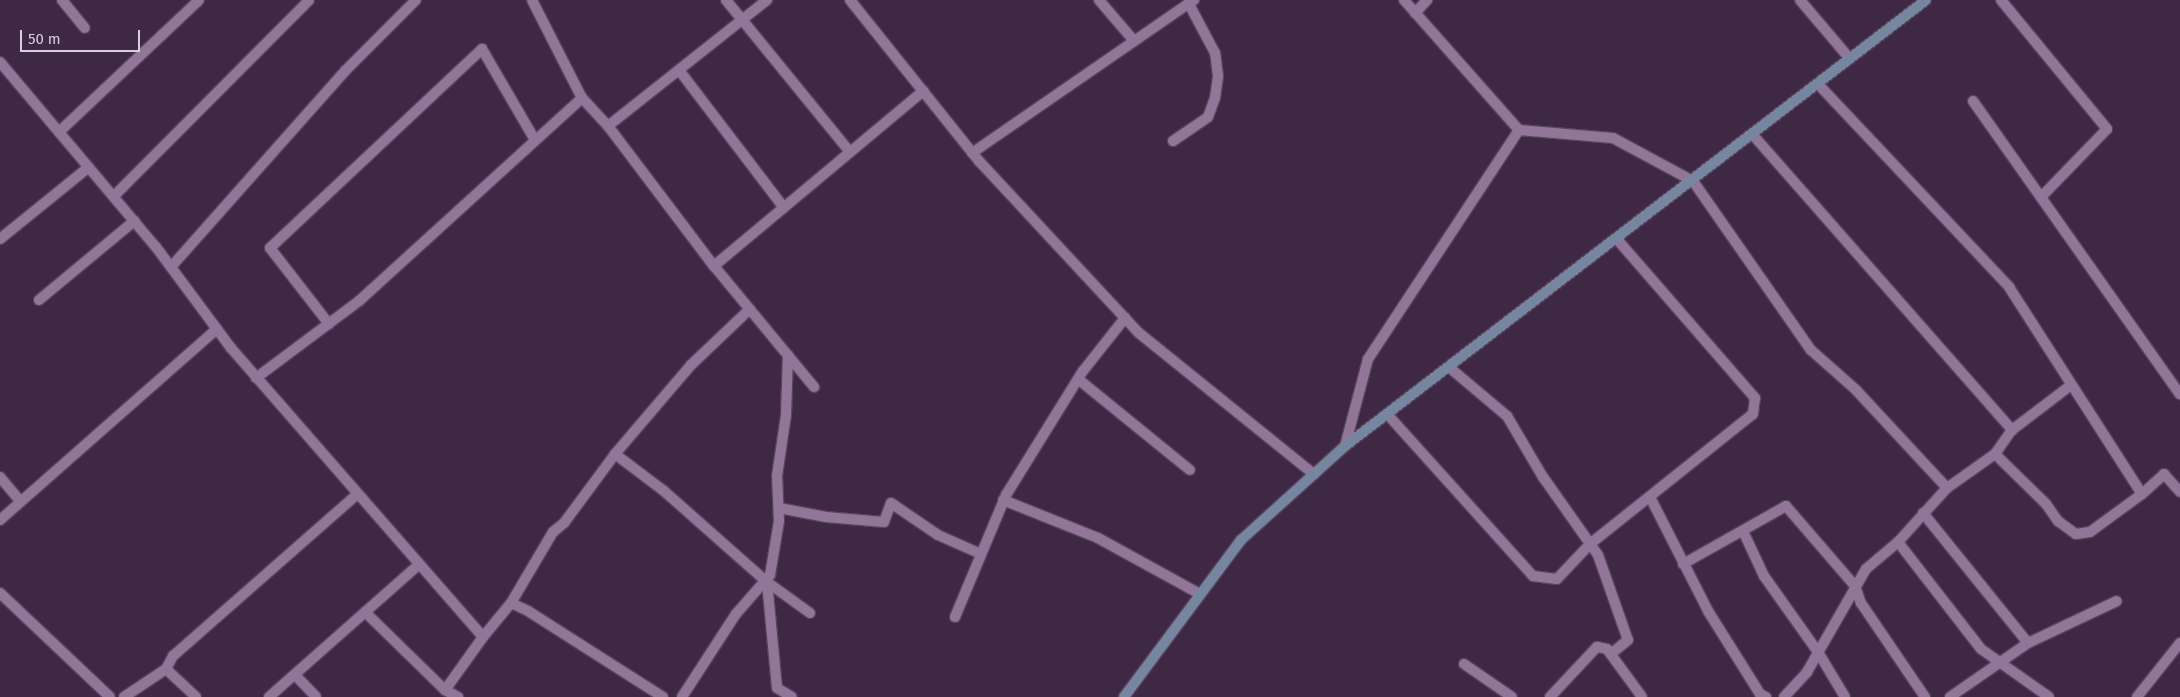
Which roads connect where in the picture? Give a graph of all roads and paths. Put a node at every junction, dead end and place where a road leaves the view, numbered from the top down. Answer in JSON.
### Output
{"nodes":[{"id":1,"x":62,"y":0,"type":"edge"},
{"id":2,"x":199,"y":0,"type":"edge"},
{"id":3,"x":309,"y":0,"type":"edge"},
{"id":4,"x":416,"y":0,"type":"edge"},
{"id":5,"x":532,"y":0,"type":"edge"},
{"id":6,"x":726,"y":0,"type":"edge"},
{"id":7,"x":767,"y":0,"type":"edge"},
{"id":8,"x":850,"y":0,"type":"edge"},
{"id":9,"x":1099,"y":0,"type":"edge"},
{"id":10,"x":1404,"y":0,"type":"edge"},
{"id":11,"x":1426,"y":0,"type":"edge"},
{"id":12,"x":1800,"y":0,"type":"edge"},
{"id":13,"x":1926,"y":0,"type":"edge"},
{"id":14,"x":2001,"y":0,"type":"edge"},
{"id":15,"x":1192,"y":2,"type":"edge"},
{"id":16,"x":1415,"y":13,"type":"junction"},
{"id":17,"x":742,"y":20,"type":"junction"},
{"id":18,"x":85,"y":28,"type":"dead end"},
{"id":19,"x":1134,"y":42,"type":"junction"},
{"id":20,"x":1850,"y":59,"type":"junction"},
{"id":21,"x":0,"y":62,"type":"edge"},
{"id":22,"x":679,"y":70,"type":"junction"},
{"id":23,"x":1818,"y":84,"type":"junction"},
{"id":24,"x":923,"y":91,"type":"junction"},
{"id":25,"x":582,"y":98,"type":"junction"},
{"id":26,"x":1973,"y":101,"type":"dead end"},
{"id":27,"x":608,"y":126,"type":"junction"},
{"id":28,"x":1519,"y":130,"type":"junction"},
{"id":29,"x":60,"y":132,"type":"junction"},
{"id":30,"x":1753,"y":134,"type":"junction"},
{"id":31,"x":536,"y":140,"type":"junction"},
{"id":32,"x":1173,"y":141,"type":"dead end"},
{"id":33,"x":850,"y":152,"type":"junction"},
{"id":34,"x":972,"y":153,"type":"junction"},
{"id":35,"x":89,"y":167,"type":"junction"},
{"id":36,"x":1693,"y":181,"type":"junction"},
{"id":37,"x":114,"y":196,"type":"junction"},
{"id":38,"x":2041,"y":197,"type":"junction"},
{"id":39,"x":784,"y":208,"type":"junction"},
{"id":40,"x":134,"y":221,"type":"junction"},
{"id":41,"x":0,"y":239,"type":"edge"},
{"id":42,"x":1617,"y":239,"type":"junction"},
{"id":43,"x":714,"y":266,"type":"junction"},
{"id":44,"x":171,"y":267,"type":"junction"},
{"id":45,"x":39,"y":300,"type":"dead end"},
{"id":46,"x":750,"y":309,"type":"junction"},
{"id":47,"x":1125,"y":318,"type":"junction"},
{"id":48,"x":329,"y":324,"type":"junction"},
{"id":49,"x":217,"y":329,"type":"junction"},
{"id":50,"x":788,"y":355,"type":"junction"},
{"id":51,"x":1450,"y":368,"type":"junction"},
{"id":52,"x":256,"y":378,"type":"junction"},
{"id":53,"x":1078,"y":379,"type":"junction"},
{"id":54,"x":2071,"y":385,"type":"junction"},
{"id":55,"x":814,"y":387,"type":"dead end"},
{"id":56,"x":2180,"y":394,"type":"edge"},
{"id":57,"x":1388,"y":415,"type":"junction"},
{"id":58,"x":2012,"y":430,"type":"junction"},
{"id":59,"x":1345,"y":446,"type":"junction"},
{"id":60,"x":615,"y":454,"type":"junction"},
{"id":61,"x":1995,"y":454,"type":"junction"},
{"id":62,"x":1190,"y":470,"type":"dead end"},
{"id":63,"x":1314,"y":474,"type":"junction"},
{"id":64,"x":0,"y":477,"type":"edge"},
{"id":65,"x":1948,"y":488,"type":"junction"},
{"id":66,"x":2180,"y":492,"type":"edge"},
{"id":67,"x":2142,"y":494,"type":"junction"},
{"id":68,"x":356,"y":495,"type":"junction"},
{"id":69,"x":1650,"y":497,"type":"junction"},
{"id":70,"x":1003,"y":500,"type":"junction"},
{"id":71,"x":20,"y":501,"type":"junction"},
{"id":72,"x":779,"y":508,"type":"junction"},
{"id":73,"x":1923,"y":513,"type":"junction"},
{"id":74,"x":0,"y":520,"type":"edge"},
{"id":75,"x":1743,"y":531,"type":"junction"},
{"id":76,"x":1898,"y":542,"type":"junction"},
{"id":77,"x":1590,"y":544,"type":"junction"},
{"id":78,"x":981,"y":554,"type":"junction"},
{"id":79,"x":1683,"y":564,"type":"junction"},
{"id":80,"x":418,"y":565,"type":"junction"},
{"id":81,"x":766,"y":582,"type":"junction"},
{"id":82,"x":1855,"y":586,"type":"junction"},
{"id":83,"x":0,"y":593,"type":"edge"},
{"id":84,"x":1200,"y":594,"type":"junction"},
{"id":85,"x":2118,"y":601,"type":"dead end"},
{"id":86,"x":511,"y":604,"type":"junction"},
{"id":87,"x":365,"y":612,"type":"junction"},
{"id":88,"x":810,"y":613,"type":"dead end"},
{"id":89,"x":955,"y":617,"type":"dead end"},
{"id":90,"x":483,"y":637,"type":"junction"},
{"id":91,"x":2028,"y":643,"type":"junction"},
{"id":92,"x":2180,"y":643,"type":"edge"},
{"id":93,"x":1818,"y":652,"type":"junction"},
{"id":94,"x":1611,"y":654,"type":"junction"},
{"id":95,"x":2001,"y":663,"type":"junction"},
{"id":96,"x":1464,"y":664,"type":"dead end"},
{"id":97,"x":166,"y":669,"type":"junction"},
{"id":98,"x":295,"y":674,"type":"junction"},
{"id":99,"x":445,"y":690,"type":"junction"},
{"id":100,"x":110,"y":697,"type":"edge"},
{"id":101,"x":124,"y":697,"type":"edge"},
{"id":102,"x":196,"y":697,"type":"edge"},
{"id":103,"x":270,"y":697,"type":"edge"},
{"id":104,"x":316,"y":697,"type":"edge"},
{"id":105,"x":458,"y":697,"type":"edge"},
{"id":106,"x":664,"y":697,"type":"edge"},
{"id":107,"x":682,"y":697,"type":"edge"},
{"id":108,"x":792,"y":697,"type":"edge"},
{"id":109,"x":1124,"y":697,"type":"edge"},
{"id":110,"x":1512,"y":697,"type":"edge"},
{"id":111,"x":1550,"y":697,"type":"edge"},
{"id":112,"x":1642,"y":697,"type":"edge"},
{"id":113,"x":1766,"y":697,"type":"edge"},
{"id":114,"x":1784,"y":697,"type":"edge"},
{"id":115,"x":1845,"y":697,"type":"edge"},
{"id":116,"x":1925,"y":697,"type":"edge"},
{"id":117,"x":1950,"y":697,"type":"edge"},
{"id":118,"x":2049,"y":697,"type":"edge"},
{"id":119,"x":2137,"y":697,"type":"edge"}],
"edges":[{"from":1,"to":18,"type":"street"},
{"from":2,"to":29,"type":"street"},
{"from":3,"to":37,"type":"street"},
{"from":4,"to":44,"type":"street"},
{"from":5,"to":25,"type":"street"},
{"from":6,"to":17,"type":"street"},
{"from":7,"to":17,"type":"street"},
{"from":8,"to":24,"type":"street"},
{"from":9,"to":19,"type":"street"},
{"from":10,"to":16,"type":"street"},
{"from":11,"to":16,"type":"street"},
{"from":12,"to":20,"type":"street"},
{"from":13,"to":20,"type":"street"},
{"from":14,"to":38,"type":"street"},
{"from":15,"to":19,"type":"street"},
{"from":15,"to":32,"type":"street"},
{"from":16,"to":28,"type":"street"},
{"from":17,"to":22,"type":"street"},
{"from":17,"to":33,"type":"street"},
{"from":19,"to":34,"type":"street"},
{"from":20,"to":23,"type":"street"},
{"from":21,"to":29,"type":"street"},
{"from":22,"to":27,"type":"street"},
{"from":22,"to":39,"type":"street"},
{"from":23,"to":30,"type":"street"},
{"from":23,"to":54,"type":"street"},
{"from":24,"to":33,"type":"street"},
{"from":24,"to":34,"type":"street"},
{"from":25,"to":27,"type":"street"},
{"from":25,"to":31,"type":"street"},
{"from":26,"to":38,"type":"street"},
{"from":27,"to":43,"type":"street"},
{"from":28,"to":36,"type":"street"},
{"from":28,"to":59,"type":"street"},
{"from":29,"to":35,"type":"street"},
{"from":30,"to":36,"type":"street"},
{"from":30,"to":58,"type":"street"},
{"from":31,"to":48,"type":"street"},
{"from":31,"to":48,"type":"street"},
{"from":33,"to":39,"type":"street"},
{"from":34,"to":47,"type":"street"},
{"from":35,"to":37,"type":"street"},
{"from":35,"to":41,"type":"street"},
{"from":36,"to":42,"type":"street"},
{"from":36,"to":65,"type":"street"},
{"from":37,"to":40,"type":"street"},
{"from":38,"to":56,"type":"street"},
{"from":39,"to":43,"type":"street"},
{"from":40,"to":44,"type":"street"},
{"from":40,"to":45,"type":"street"},
{"from":42,"to":51,"type":"street"},
{"from":42,"to":69,"type":"street"},
{"from":43,"to":46,"type":"street"},
{"from":44,"to":49,"type":"street"},
{"from":46,"to":50,"type":"street"},
{"from":46,"to":60,"type":"street"},
{"from":47,"to":53,"type":"street"},
{"from":47,"to":63,"type":"street"},
{"from":48,"to":52,"type":"street"},
{"from":49,"to":52,"type":"street"},
{"from":49,"to":71,"type":"street"},
{"from":50,"to":55,"type":"street"},
{"from":50,"to":72,"type":"street"},
{"from":51,"to":57,"type":"street"},
{"from":51,"to":77,"type":"street"},
{"from":52,"to":68,"type":"street"},
{"from":53,"to":62,"type":"street"},
{"from":53,"to":70,"type":"street"},
{"from":54,"to":58,"type":"street"},
{"from":54,"to":67,"type":"street"},
{"from":57,"to":59,"type":"street"},
{"from":57,"to":77,"type":"street"},
{"from":58,"to":61,"type":"street"},
{"from":59,"to":63,"type":"street"},
{"from":60,"to":81,"type":"street"},
{"from":60,"to":86,"type":"street"},
{"from":61,"to":65,"type":"street"},
{"from":61,"to":67,"type":"street"},
{"from":63,"to":84,"type":"street"},
{"from":64,"to":71,"type":"street"},
{"from":65,"to":73,"type":"street"},
{"from":66,"to":67,"type":"street"},
{"from":68,"to":80,"type":"street"},
{"from":68,"to":97,"type":"street"},
{"from":69,"to":77,"type":"street"},
{"from":69,"to":79,"type":"street"},
{"from":70,"to":78,"type":"street"},
{"from":70,"to":84,"type":"street"},
{"from":71,"to":74,"type":"street"},
{"from":72,"to":78,"type":"street"},
{"from":72,"to":81,"type":"street"},
{"from":73,"to":76,"type":"street"},
{"from":73,"to":91,"type":"street"},
{"from":75,"to":79,"type":"street"},
{"from":75,"to":82,"type":"street"},
{"from":75,"to":93,"type":"street"},
{"from":76,"to":82,"type":"street"},
{"from":76,"to":95,"type":"street"},
{"from":77,"to":94,"type":"street"},
{"from":78,"to":89,"type":"street"},
{"from":79,"to":113,"type":"street"},
{"from":80,"to":87,"type":"street"},
{"from":80,"to":90,"type":"street"},
{"from":81,"to":88,"type":"street"},
{"from":81,"to":107,"type":"street"},
{"from":81,"to":108,"type":"street"},
{"from":82,"to":93,"type":"street"},
{"from":82,"to":116,"type":"street"},
{"from":83,"to":100,"type":"street"},
{"from":84,"to":109,"type":"street"},
{"from":85,"to":91,"type":"street"},
{"from":86,"to":90,"type":"street"},
{"from":86,"to":106,"type":"street"},
{"from":87,"to":98,"type":"street"},
{"from":87,"to":99,"type":"street"},
{"from":90,"to":99,"type":"street"},
{"from":91,"to":95,"type":"street"},
{"from":92,"to":119,"type":"street"},
{"from":93,"to":114,"type":"street"},
{"from":93,"to":115,"type":"street"},
{"from":94,"to":111,"type":"street"},
{"from":94,"to":112,"type":"street"},
{"from":95,"to":117,"type":"street"},
{"from":95,"to":118,"type":"street"},
{"from":96,"to":110,"type":"street"},
{"from":97,"to":101,"type":"street"},
{"from":97,"to":102,"type":"street"},
{"from":98,"to":103,"type":"street"},
{"from":98,"to":104,"type":"street"},
{"from":99,"to":105,"type":"street"}]}
